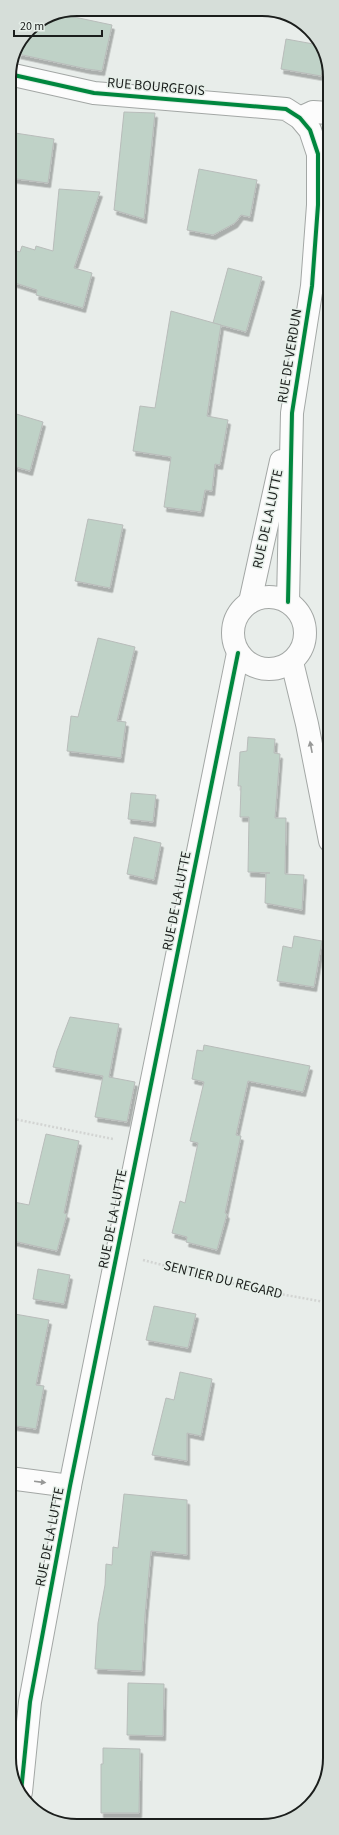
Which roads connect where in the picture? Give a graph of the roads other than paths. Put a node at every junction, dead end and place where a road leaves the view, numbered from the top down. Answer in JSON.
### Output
{"nodes":[{"id":1,"x":16,"y":76,"type":"edge"},
{"id":2,"x":323,"y":113,"type":"edge"},
{"id":3,"x":300,"y":118,"type":"junction"},
{"id":4,"x":292,"y":413,"type":"junction"},
{"id":5,"x":250,"y":602,"type":"junction"},
{"id":6,"x":288,"y":602,"type":"junction"},
{"id":7,"x":238,"y":652,"type":"junction"},
{"id":8,"x":292,"y":662,"type":"junction"},
{"id":9,"x":323,"y":805,"type":"edge"},
{"id":10,"x":16,"y":1479,"type":"edge"},
{"id":11,"x":70,"y":1486,"type":"junction"},
{"id":12,"x":22,"y":1783,"type":"edge"}],
"edges":[{"from":1,"to":3,"type":"street","name":"RUE BOURGEOIS"},
{"from":2,"to":3,"type":"street"},
{"from":3,"to":4,"type":"street","name":"RUE DE VERDUN"},
{"from":4,"to":5,"type":"street","name":"RUE DE LA LUTTE"},
{"from":4,"to":6,"type":"street","name":"RUE DE VERDUN"},
{"from":5,"to":6,"type":"street"},
{"from":5,"to":7,"type":"street"},
{"from":6,"to":8,"type":"street"},
{"from":7,"to":8,"type":"street"},
{"from":7,"to":11,"type":"street","name":"RUE DE LA LUTTE"},
{"from":9,"to":8,"type":"street","one_way":true},
{"from":10,"to":11,"type":"street","one_way":true},
{"from":11,"to":12,"type":"street","name":"RUE DE LA LUTTE"}]}
